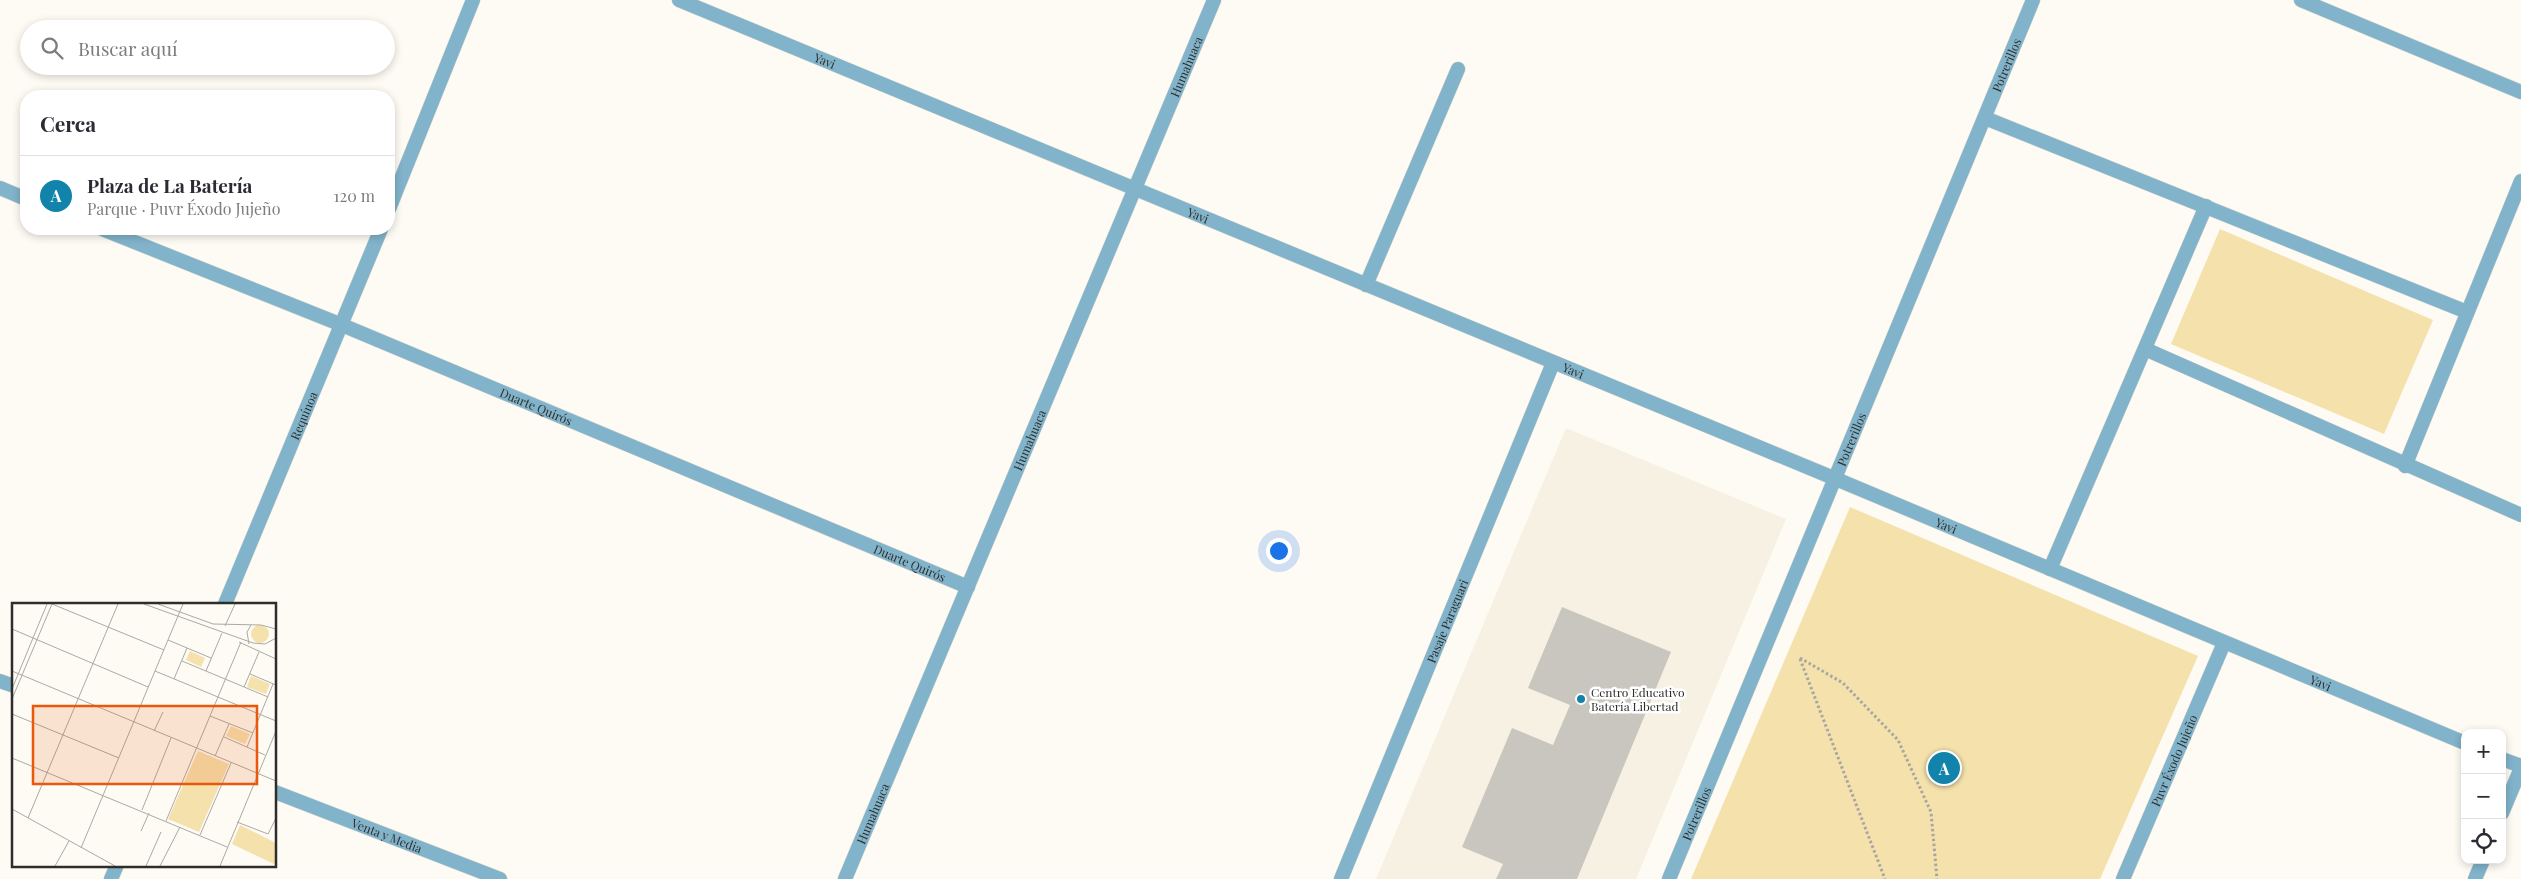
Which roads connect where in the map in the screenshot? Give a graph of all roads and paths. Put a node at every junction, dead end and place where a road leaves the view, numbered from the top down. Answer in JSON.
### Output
{"nodes":[{"id":1,"x":473,"y":0,"type":"edge"},
{"id":2,"x":679,"y":0,"type":"edge"},
{"id":3,"x":1214,"y":0,"type":"edge"},
{"id":4,"x":2033,"y":0,"type":"edge"},
{"id":5,"x":2301,"y":0,"type":"edge"},
{"id":6,"x":1458,"y":69,"type":"dead end"},
{"id":7,"x":2521,"y":92,"type":"edge"},
{"id":8,"x":1985,"y":118,"type":"junction"},
{"id":9,"x":2521,"y":181,"type":"edge"},
{"id":10,"x":0,"y":188,"type":"edge"},
{"id":11,"x":1135,"y":190,"type":"junction"},
{"id":12,"x":395,"y":194,"type":"edge"},
{"id":13,"x":20,"y":196,"type":"edge"},
{"id":14,"x":2206,"y":206,"type":"junction"},
{"id":15,"x":117,"y":235,"type":"edge"},
{"id":16,"x":379,"y":235,"type":"edge"},
{"id":17,"x":1366,"y":284,"type":"junction"},
{"id":18,"x":2468,"y":312,"type":"junction"},
{"id":19,"x":342,"y":324,"type":"junction"},
{"id":20,"x":2144,"y":350,"type":"junction"},
{"id":21,"x":1553,"y":363,"type":"junction"},
{"id":22,"x":2405,"y":466,"type":"junction"},
{"id":23,"x":1836,"y":479,"type":"junction"},
{"id":24,"x":2521,"y":515,"type":"edge"},
{"id":25,"x":2050,"y":569,"type":"junction"},
{"id":26,"x":968,"y":587,"type":"junction"},
{"id":27,"x":225,"y":603,"type":"edge"},
{"id":28,"x":2224,"y":643,"type":"junction"},
{"id":29,"x":0,"y":681,"type":"edge"},
{"id":30,"x":12,"y":685,"type":"edge"},
{"id":31,"x":2461,"y":741,"type":"edge"},
{"id":32,"x":2506,"y":761,"type":"edge"},
{"id":33,"x":2521,"y":767,"type":"edge"},
{"id":34,"x":276,"y":792,"type":"edge"},
{"id":35,"x":2506,"y":803,"type":"edge"},
{"id":36,"x":2481,"y":864,"type":"edge"},
{"id":37,"x":117,"y":866,"type":"edge"},
{"id":38,"x":111,"y":879,"type":"edge"},
{"id":39,"x":500,"y":879,"type":"edge"},
{"id":40,"x":845,"y":879,"type":"edge"},
{"id":41,"x":1341,"y":879,"type":"edge"},
{"id":42,"x":1669,"y":879,"type":"edge"},
{"id":43,"x":1885,"y":879,"type":"edge"},
{"id":44,"x":1938,"y":879,"type":"edge"},
{"id":45,"x":2123,"y":879,"type":"edge"},
{"id":46,"x":2475,"y":879,"type":"edge"}],
"edges":[{"from":1,"to":12,"type":"street"},
{"from":2,"to":11,"type":"street","name":"Yavi"},
{"from":3,"to":11,"type":"street","name":"Humahuaca"},
{"from":4,"to":8,"type":"street","name":"Potrerillos"},
{"from":5,"to":7,"type":"street"},
{"from":6,"to":17,"type":"street"},
{"from":8,"to":14,"type":"street"},
{"from":8,"to":23,"type":"street","name":"Potrerillos"},
{"from":9,"to":18,"type":"street"},
{"from":10,"to":13,"type":"street"},
{"from":11,"to":17,"type":"street","name":"Yavi"},
{"from":11,"to":26,"type":"street","name":"Humahuaca"},
{"from":14,"to":18,"type":"street"},
{"from":14,"to":20,"type":"street"},
{"from":15,"to":19,"type":"street","name":"Duarte Quirós"},
{"from":16,"to":19,"type":"street","name":"Requínoa"},
{"from":17,"to":21,"type":"street","name":"Yavi"},
{"from":18,"to":22,"type":"street"},
{"from":19,"to":26,"type":"street","name":"Duarte Quirós"},
{"from":19,"to":27,"type":"street","name":"Requínoa"},
{"from":20,"to":22,"type":"street"},
{"from":20,"to":25,"type":"street"},
{"from":21,"to":23,"type":"street","name":"Yavi"},
{"from":21,"to":41,"type":"street","name":"Pasaje Paraguari"},
{"from":22,"to":24,"type":"street"},
{"from":23,"to":25,"type":"street","name":"Yavi"},
{"from":23,"to":42,"type":"street","name":"Potrerillos"},
{"from":25,"to":28,"type":"street","name":"Yavi"},
{"from":26,"to":40,"type":"street","name":"Humahuaca"},
{"from":28,"to":31,"type":"street","name":"Yavi"},
{"from":28,"to":45,"type":"street","name":"Puvr Éxodo Jujeño"},
{"from":29,"to":30,"type":"street"},
{"from":32,"to":33,"type":"street"},
{"from":33,"to":35,"type":"street"},
{"from":34,"to":39,"type":"street","name":"Venta y Media"},
{"from":36,"to":46,"type":"street"},
{"from":37,"to":38,"type":"street"},
{"from":43,"to":44,"type":"path"}]}
